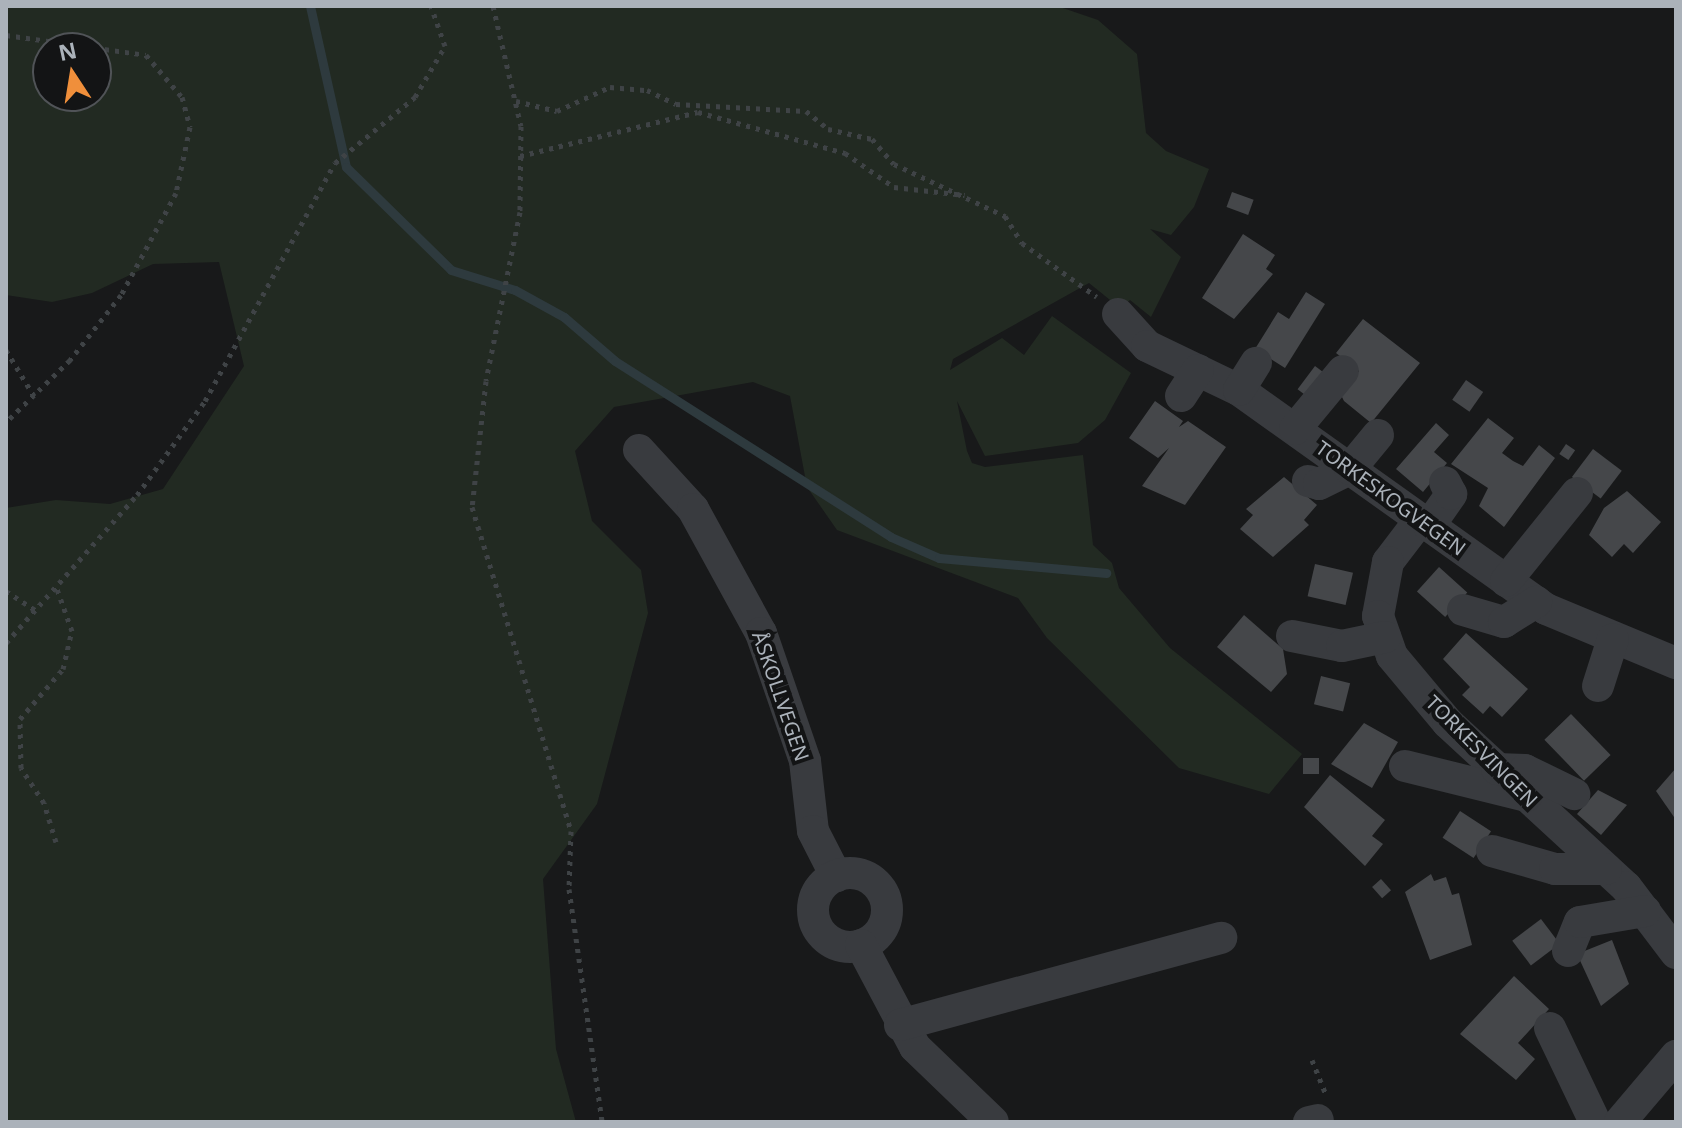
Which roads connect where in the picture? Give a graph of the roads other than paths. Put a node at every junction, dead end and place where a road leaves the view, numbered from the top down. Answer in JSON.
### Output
{"nodes":[{"id":1,"x":1118,"y":314,"type":"road end"},
{"id":2,"x":1343,"y":371,"type":"dead end"},
{"id":3,"x":1295,"y":429,"type":"junction"},
{"id":4,"x":1378,"y":435,"type":"dead end"},
{"id":5,"x":639,"y":450,"type":"dead end"},
{"id":6,"x":1350,"y":469,"type":"junction"},
{"id":7,"x":1308,"y":481,"type":"dead end"},
{"id":8,"x":1445,"y":482,"type":"dead end"},
{"id":9,"x":1577,"y":493,"type":"dead end"},
{"id":10,"x":1424,"y":523,"type":"junction"},
{"id":11,"x":1506,"y":581,"type":"junction"},
{"id":12,"x":1536,"y":602,"type":"junction"},
{"id":13,"x":1463,"y":610,"type":"dead end"},
{"id":14,"x":1292,"y":636,"type":"dead end"},
{"id":15,"x":1385,"y":637,"type":"junction"},
{"id":16,"x":1613,"y":639,"type":"junction"},
{"id":17,"x":1676,"y":663,"type":"edge"},
{"id":18,"x":1598,"y":686,"type":"dead end"},
{"id":19,"x":1405,"y":766,"type":"dead end"},
{"id":20,"x":1497,"y":769,"type":"junction"},
{"id":21,"x":1574,"y":794,"type":"dead end"},
{"id":22,"x":1526,"y":796,"type":"junction"},
{"id":23,"x":1492,"y":851,"type":"dead end"},
{"id":24,"x":1606,"y":869,"type":"junction"},
{"id":25,"x":836,"y":876,"type":"junction"},
{"id":26,"x":1645,"y":911,"type":"junction"},
{"id":27,"x":1221,"y":938,"type":"dead end"},
{"id":28,"x":861,"y":945,"type":"junction"},
{"id":29,"x":1568,"y":951,"type":"dead end"},
{"id":30,"x":1676,"y":953,"type":"edge"},
{"id":31,"x":900,"y":1025,"type":"junction"},
{"id":32,"x":1550,"y":1028,"type":"dead end"},
{"id":33,"x":1676,"y":1056,"type":"edge"},
{"id":34,"x":993,"y":1122,"type":"edge"},
{"id":35,"x":1595,"y":1122,"type":"edge"},
{"id":36,"x":1620,"y":1122,"type":"edge"}],
"edges":[{"from":1,"to":3,"type":"street","name":"TORKESKOGVEGEN"},
{"from":2,"to":3,"type":"street"},
{"from":3,"to":6,"type":"street","name":"TORKESKOGVEGEN"},
{"from":4,"to":6,"type":"street"},
{"from":5,"to":25,"type":"street","name":"ÅSKOLLVEGEN"},
{"from":6,"to":7,"type":"street"},
{"from":6,"to":10,"type":"street","name":"TORKESKOGVEGEN"},
{"from":8,"to":10,"type":"street","name":"TORKESVINGEN"},
{"from":9,"to":11,"type":"street"},
{"from":10,"to":11,"type":"street","name":"TORKESKOGVEGEN"},
{"from":10,"to":15,"type":"street","name":"TORKESVINGEN"},
{"from":11,"to":12,"type":"street","name":"TORKESKOGVEGEN"},
{"from":12,"to":13,"type":"street"},
{"from":12,"to":16,"type":"street","name":"TORKESKOGVEGEN"},
{"from":14,"to":15,"type":"street"},
{"from":15,"to":20,"type":"street","name":"TORKESVINGEN"},
{"from":16,"to":17,"type":"street","name":"TORKESKOGVEGEN"},
{"from":16,"to":18,"type":"street"},
{"from":19,"to":22,"type":"street"},
{"from":20,"to":21,"type":"street"},
{"from":20,"to":22,"type":"street","name":"TORKESVINGEN"},
{"from":22,"to":24,"type":"street","name":"TORKESVINGEN"},
{"from":23,"to":24,"type":"street"},
{"from":24,"to":26,"type":"street","name":"TORKESVINGEN"},
{"from":25,"to":28,"type":"street"},
{"from":25,"to":28,"type":"street"},
{"from":26,"to":29,"type":"street"},
{"from":26,"to":30,"type":"street","name":"TORKESVINGEN"},
{"from":27,"to":31,"type":"street"},
{"from":28,"to":31,"type":"street"},
{"from":31,"to":34,"type":"street"},
{"from":32,"to":35,"type":"street"},
{"from":33,"to":36,"type":"street"}]}
